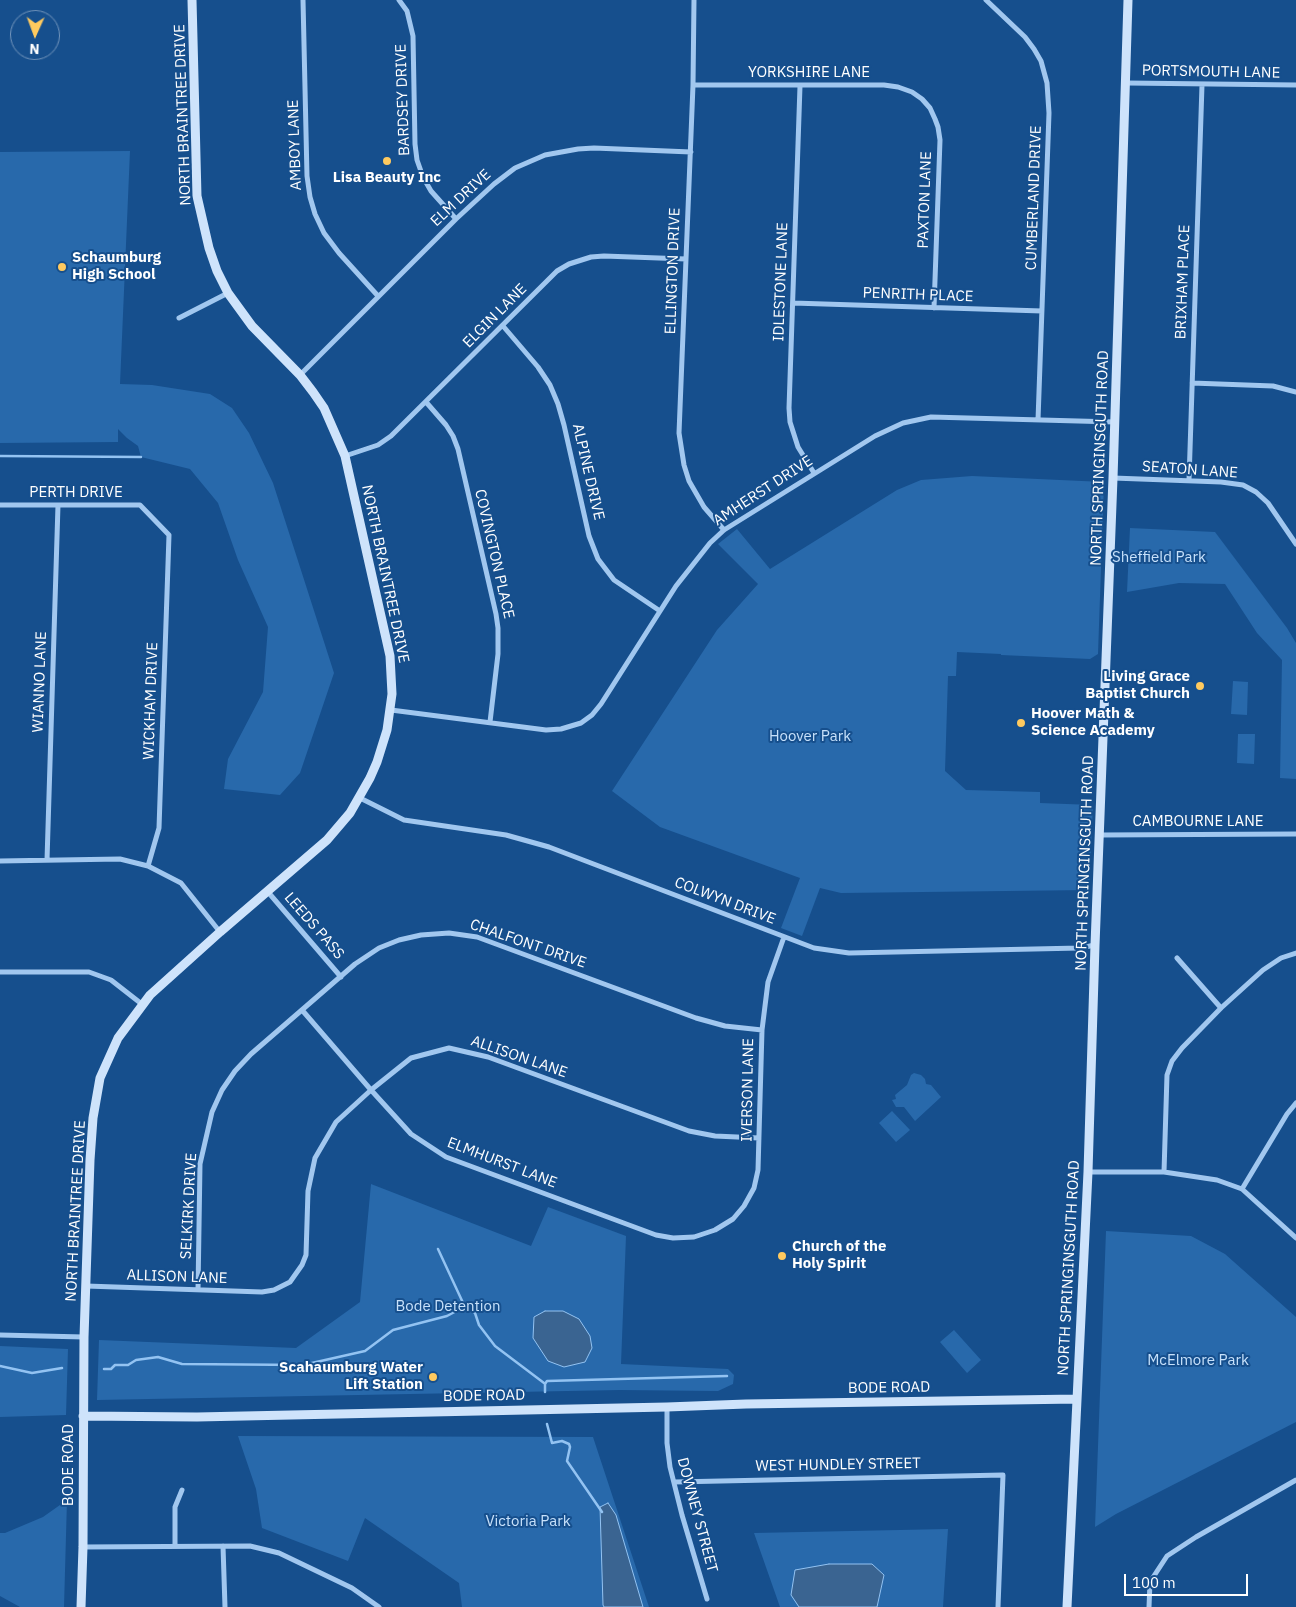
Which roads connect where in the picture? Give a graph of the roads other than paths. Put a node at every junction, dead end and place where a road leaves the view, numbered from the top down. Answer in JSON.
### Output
{"nodes":[{"id":1,"x":192,"y":0,"type":"edge"},
{"id":2,"x":304,"y":0,"type":"edge"},
{"id":3,"x":399,"y":0,"type":"edge"},
{"id":4,"x":694,"y":0,"type":"edge"},
{"id":5,"x":986,"y":0,"type":"edge"},
{"id":6,"x":1128,"y":0,"type":"edge"},
{"id":7,"x":1126,"y":83,"type":"junction"},
{"id":8,"x":693,"y":85,"type":"junction"},
{"id":9,"x":1202,"y":85,"type":"junction"},
{"id":10,"x":1296,"y":85,"type":"edge"},
{"id":11,"x":800,"y":86,"type":"junction"},
{"id":12,"x":922,"y":99,"type":"joint"},
{"id":13,"x":690,"y":152,"type":"junction"},
{"id":14,"x":456,"y":219,"type":"junction"},
{"id":15,"x":686,"y":259,"type":"junction"},
{"id":16,"x":228,"y":293,"type":"junction"},
{"id":17,"x":378,"y":296,"type":"junction"},
{"id":18,"x":793,"y":303,"type":"junction"},
{"id":19,"x":934,"y":308,"type":"junction"},
{"id":20,"x":1042,"y":311,"type":"junction"},
{"id":21,"x":179,"y":318,"type":"dead end"},
{"id":22,"x":503,"y":326,"type":"junction"},
{"id":23,"x":300,"y":375,"type":"junction"},
{"id":24,"x":1192,"y":384,"type":"junction"},
{"id":25,"x":1296,"y":392,"type":"edge"},
{"id":26,"x":426,"y":402,"type":"junction"},
{"id":27,"x":1038,"y":420,"type":"junction"},
{"id":28,"x":1115,"y":422,"type":"junction"},
{"id":29,"x":345,"y":456,"type":"junction"},
{"id":30,"x":814,"y":473,"type":"junction"},
{"id":31,"x":1113,"y":478,"type":"junction"},
{"id":32,"x":1189,"y":480,"type":"junction"},
{"id":33,"x":0,"y":505,"type":"edge"},
{"id":34,"x":58,"y":505,"type":"junction"},
{"id":35,"x":724,"y":530,"type":"junction"},
{"id":36,"x":169,"y":534,"type":"joint"},
{"id":37,"x":1296,"y":544,"type":"edge"},
{"id":38,"x":660,"y":610,"type":"junction"},
{"id":39,"x":391,"y":710,"type":"junction"},
{"id":40,"x":490,"y":722,"type":"junction"},
{"id":41,"x":360,"y":798,"type":"junction"},
{"id":42,"x":1296,"y":834,"type":"edge"},
{"id":43,"x":1100,"y":835,"type":"junction"},
{"id":44,"x":47,"y":860,"type":"junction"},
{"id":45,"x":0,"y":861,"type":"edge"},
{"id":46,"x":148,"y":866,"type":"junction"},
{"id":47,"x":268,"y":892,"type":"junction"},
{"id":48,"x":220,"y":932,"type":"junction"},
{"id":49,"x":784,"y":937,"type":"junction"},
{"id":50,"x":1095,"y":945,"type":"junction"},
{"id":51,"x":1296,"y":954,"type":"edge"},
{"id":52,"x":1177,"y":958,"type":"dead end"},
{"id":53,"x":0,"y":972,"type":"edge"},
{"id":54,"x":341,"y":976,"type":"junction"},
{"id":55,"x":143,"y":1004,"type":"junction"},
{"id":56,"x":1221,"y":1008,"type":"junction"},
{"id":57,"x":302,"y":1010,"type":"junction"},
{"id":58,"x":762,"y":1030,"type":"junction"},
{"id":59,"x":371,"y":1090,"type":"junction"},
{"id":60,"x":1296,"y":1103,"type":"edge"},
{"id":61,"x":760,"y":1138,"type":"junction"},
{"id":62,"x":1088,"y":1172,"type":"junction"},
{"id":63,"x":1164,"y":1172,"type":"junction"},
{"id":64,"x":1242,"y":1189,"type":"junction"},
{"id":65,"x":715,"y":1230,"type":"joint"},
{"id":66,"x":1296,"y":1238,"type":"edge"},
{"id":67,"x":86,"y":1286,"type":"junction"},
{"id":68,"x":198,"y":1290,"type":"junction"},
{"id":69,"x":0,"y":1335,"type":"edge"},
{"id":70,"x":84,"y":1337,"type":"junction"},
{"id":71,"x":1077,"y":1399,"type":"junction"},
{"id":72,"x":667,"y":1407,"type":"junction"},
{"id":73,"x":83,"y":1416,"type":"junction"},
{"id":74,"x":1296,"y":1480,"type":"edge"},
{"id":75,"x":674,"y":1482,"type":"junction"},
{"id":76,"x":182,"y":1490,"type":"dead end"},
{"id":77,"x":175,"y":1546,"type":"junction"},
{"id":78,"x":223,"y":1546,"type":"junction"},
{"id":79,"x":83,"y":1547,"type":"junction"},
{"id":80,"x":707,"y":1599,"type":"dead end"},
{"id":81,"x":80,"y":1607,"type":"edge"},
{"id":82,"x":225,"y":1607,"type":"edge"},
{"id":83,"x":379,"y":1607,"type":"edge"},
{"id":84,"x":998,"y":1607,"type":"edge"},
{"id":85,"x":1067,"y":1607,"type":"edge"},
{"id":86,"x":1149,"y":1607,"type":"edge"}],
"edges":[{"from":1,"to":16,"type":"street","name":"NORTH BRAINTREE DRIVE"},
{"from":2,"to":17,"type":"street","name":"AMBOY LANE"},
{"from":3,"to":14,"type":"street","name":"BARDSEY DRIVE"},
{"from":4,"to":8,"type":"street","name":"ELLINGTON DRIVE"},
{"from":5,"to":20,"type":"street","name":"CUMBERLAND DRIVE"},
{"from":6,"to":7,"type":"street","name":"NORTH SPRINGINSGUTH ROAD"},
{"from":7,"to":9,"type":"street","name":"PORTSMOUTH LANE"},
{"from":7,"to":28,"type":"street","name":"NORTH SPRINGINSGUTH ROAD"},
{"from":8,"to":11,"type":"street","name":"YORKSHIRE LANE"},
{"from":8,"to":13,"type":"street","name":"ELLINGTON DRIVE"},
{"from":9,"to":10,"type":"street","name":"PORTSMOUTH LANE"},
{"from":9,"to":24,"type":"street","name":"BRIXHAM PLACE"},
{"from":11,"to":12,"type":"street","name":"YORKSHIRE LANE"},
{"from":11,"to":18,"type":"street","name":"IDLESTONE LANE"},
{"from":12,"to":19,"type":"street","name":"PAXTON LANE"},
{"from":13,"to":14,"type":"street","name":"ELM DRIVE"},
{"from":13,"to":15,"type":"street","name":"ELLINGTON DRIVE"},
{"from":14,"to":17,"type":"street","name":"ELM DRIVE"},
{"from":15,"to":22,"type":"street","name":"ELGIN LANE"},
{"from":15,"to":35,"type":"street","name":"ELLINGTON DRIVE"},
{"from":16,"to":21,"type":"street"},
{"from":16,"to":23,"type":"street","name":"NORTH BRAINTREE DRIVE"},
{"from":17,"to":23,"type":"street","name":"ELM DRIVE"},
{"from":18,"to":19,"type":"street","name":"PENRITH PLACE"},
{"from":18,"to":30,"type":"street","name":"IDLESTONE LANE"},
{"from":19,"to":20,"type":"street","name":"PENRITH PLACE"},
{"from":20,"to":27,"type":"street","name":"CUMBERLAND DRIVE"},
{"from":22,"to":26,"type":"street","name":"ELGIN LANE"},
{"from":22,"to":38,"type":"street","name":"ALPINE DRIVE"},
{"from":23,"to":29,"type":"street","name":"NORTH BRAINTREE DRIVE"},
{"from":24,"to":25,"type":"street"},
{"from":24,"to":32,"type":"street","name":"BRIXHAM PLACE"},
{"from":26,"to":29,"type":"street","name":"ELGIN LANE"},
{"from":26,"to":40,"type":"street","name":"COVINGTON PLACE"},
{"from":27,"to":28,"type":"street","name":"AMHERST DRIVE"},
{"from":27,"to":30,"type":"street","name":"AMHERST DRIVE"},
{"from":28,"to":31,"type":"street","name":"NORTH SPRINGINSGUTH ROAD"},
{"from":29,"to":39,"type":"street","name":"NORTH BRAINTREE DRIVE"},
{"from":30,"to":35,"type":"street","name":"AMHERST DRIVE"},
{"from":31,"to":32,"type":"street","name":"SEATON LANE"},
{"from":31,"to":43,"type":"street","name":"NORTH SPRINGINSGUTH ROAD"},
{"from":32,"to":37,"type":"street","name":"SEATON LANE"},
{"from":33,"to":34,"type":"street","name":"PERTH DRIVE"},
{"from":34,"to":36,"type":"street","name":"PERTH DRIVE"},
{"from":34,"to":44,"type":"street","name":"WIANNO LANE"},
{"from":35,"to":38,"type":"street","name":"AMHERST DRIVE"},
{"from":36,"to":46,"type":"street","name":"WICKHAM DRIVE"},
{"from":38,"to":40,"type":"street","name":"AMHERST DRIVE"},
{"from":39,"to":40,"type":"street","name":"AMHERST DRIVE"},
{"from":39,"to":41,"type":"street","name":"NORTH BRAINTREE DRIVE"},
{"from":41,"to":47,"type":"street","name":"NORTH BRAINTREE DRIVE"},
{"from":41,"to":49,"type":"street","name":"COLWYN DRIVE"},
{"from":42,"to":43,"type":"street","name":"CAMBOURNE LANE"},
{"from":43,"to":50,"type":"street","name":"NORTH SPRINGINSGUTH ROAD"},
{"from":44,"to":45,"type":"street"},
{"from":44,"to":46,"type":"street"},
{"from":46,"to":48,"type":"street"},
{"from":47,"to":48,"type":"street","name":"NORTH BRAINTREE DRIVE"},
{"from":47,"to":54,"type":"street","name":"LEEDS PASS"},
{"from":48,"to":55,"type":"street","name":"NORTH BRAINTREE DRIVE"},
{"from":49,"to":50,"type":"street","name":"COLWYN DRIVE"},
{"from":49,"to":58,"type":"street","name":"IVERSON LANE"},
{"from":50,"to":62,"type":"street","name":"NORTH SPRINGINSGUTH ROAD"},
{"from":51,"to":56,"type":"street"},
{"from":52,"to":56,"type":"street"},
{"from":53,"to":55,"type":"street"},
{"from":54,"to":57,"type":"street","name":"CHALFONT DRIVE"},
{"from":54,"to":58,"type":"street","name":"CHALFONT DRIVE"},
{"from":55,"to":67,"type":"street","name":"NORTH BRAINTREE DRIVE"},
{"from":56,"to":63,"type":"street"},
{"from":57,"to":59,"type":"street","name":"ELMHURST LANE"},
{"from":57,"to":68,"type":"street","name":"SELKIRK DRIVE"},
{"from":58,"to":61,"type":"street","name":"IVERSON LANE"},
{"from":59,"to":61,"type":"street","name":"ALLISON LANE"},
{"from":59,"to":65,"type":"street","name":"ELMHURST LANE"},
{"from":59,"to":68,"type":"street","name":"ALLISON LANE"},
{"from":60,"to":64,"type":"street"},
{"from":61,"to":65,"type":"street","name":"IVERSON LANE"},
{"from":62,"to":63,"type":"street"},
{"from":62,"to":71,"type":"street","name":"NORTH SPRINGINSGUTH ROAD"},
{"from":63,"to":64,"type":"street"},
{"from":64,"to":66,"type":"street"},
{"from":67,"to":68,"type":"street","name":"ALLISON LANE"},
{"from":67,"to":70,"type":"street","name":"NORTH BRAINTREE DRIVE"},
{"from":69,"to":70,"type":"street"},
{"from":70,"to":73,"type":"street","name":"NORTH BRAINTREE DRIVE"},
{"from":71,"to":72,"type":"street","name":"BODE ROAD"},
{"from":71,"to":85,"type":"street","name":"NORTH SPRINGINSGUTH ROAD"},
{"from":72,"to":73,"type":"street","name":"BODE ROAD"},
{"from":72,"to":75,"type":"street","name":"DOWNEY STREET"},
{"from":73,"to":79,"type":"street","name":"BODE ROAD"},
{"from":74,"to":86,"type":"street"},
{"from":75,"to":80,"type":"street","name":"DOWNEY STREET"},
{"from":75,"to":84,"type":"street","name":"WEST HUNDLEY STREET"},
{"from":76,"to":77,"type":"street"},
{"from":77,"to":78,"type":"street"},
{"from":77,"to":79,"type":"street"},
{"from":78,"to":82,"type":"street"},
{"from":78,"to":83,"type":"street"},
{"from":79,"to":81,"type":"street","name":"BODE ROAD"}]}
